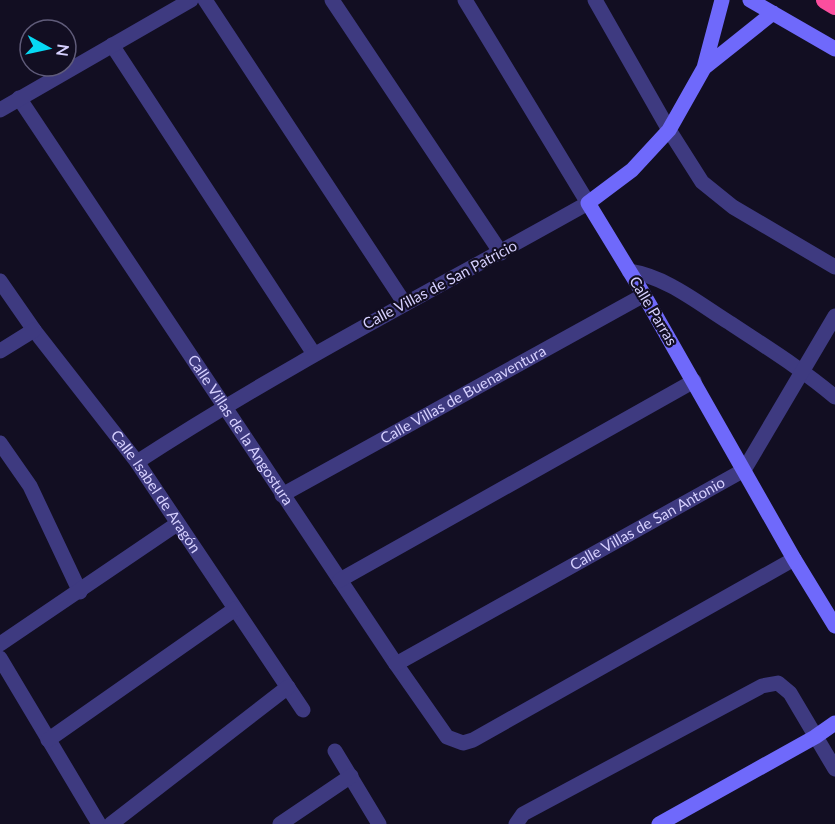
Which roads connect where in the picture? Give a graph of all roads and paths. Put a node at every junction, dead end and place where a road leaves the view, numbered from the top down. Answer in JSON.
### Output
{"nodes":[{"id":1,"x":191,"y":0,"type":"edge"},
{"id":2,"x":205,"y":0,"type":"edge"},
{"id":3,"x":332,"y":0,"type":"edge"},
{"id":4,"x":465,"y":0,"type":"edge"},
{"id":5,"x":596,"y":0,"type":"edge"},
{"id":6,"x":722,"y":0,"type":"edge"},
{"id":7,"x":750,"y":0,"type":"edge"},
{"id":8,"x":825,"y":0,"type":"edge"},
{"id":9,"x":835,"y":6,"type":"edge"},
{"id":10,"x":773,"y":13,"type":"junction"},
{"id":11,"x":112,"y":45,"type":"junction"},
{"id":12,"x":835,"y":49,"type":"edge"},
{"id":13,"x":704,"y":68,"type":"junction"},
{"id":14,"x":19,"y":98,"type":"junction"},
{"id":15,"x":0,"y":110,"type":"edge"},
{"id":16,"x":669,"y":130,"type":"junction"},
{"id":17,"x":588,"y":203,"type":"junction"},
{"id":18,"x":501,"y":253,"type":"junction"},
{"id":19,"x":835,"y":267,"type":"edge"},
{"id":20,"x":629,"y":271,"type":"junction"},
{"id":21,"x":0,"y":281,"type":"edge"},
{"id":22,"x":644,"y":295,"type":"junction"},
{"id":23,"x":405,"y":304,"type":"junction"},
{"id":24,"x":835,"y":316,"type":"edge"},
{"id":25,"x":34,"y":330,"type":"junction"},
{"id":26,"x":0,"y":351,"type":"edge"},
{"id":27,"x":314,"y":354,"type":"junction"},
{"id":28,"x":802,"y":370,"type":"junction"},
{"id":29,"x":694,"y":381,"type":"junction"},
{"id":30,"x":835,"y":397,"type":"edge"},
{"id":31,"x":223,"y":406,"type":"junction"},
{"id":32,"x":0,"y":443,"type":"edge"},
{"id":33,"x":137,"y":462,"type":"junction"},
{"id":34,"x":744,"y":470,"type":"junction"},
{"id":35,"x":282,"y":495,"type":"junction"},
{"id":36,"x":177,"y":524,"type":"junction"},
{"id":37,"x":794,"y":559,"type":"junction"},
{"id":38,"x":340,"y":580,"type":"junction"},
{"id":39,"x":80,"y":592,"type":"junction"},
{"id":40,"x":235,"y":609,"type":"junction"},
{"id":41,"x":835,"y":626,"type":"edge"},
{"id":42,"x":0,"y":644,"type":"edge"},
{"id":43,"x":0,"y":658,"type":"edge"},
{"id":44,"x":396,"y":664,"type":"junction"},
{"id":45,"x":288,"y":687,"type":"junction"},
{"id":46,"x":303,"y":710,"type":"dead end"},
{"id":47,"x":835,"y":723,"type":"edge"},
{"id":48,"x":815,"y":737,"type":"junction"},
{"id":49,"x":48,"y":740,"type":"junction"},
{"id":50,"x":335,"y":751,"type":"dead end"},
{"id":51,"x":835,"y":769,"type":"edge"},
{"id":52,"x":351,"y":777,"type":"junction"},
{"id":53,"x":99,"y":824,"type":"edge"},
{"id":54,"x":111,"y":824,"type":"edge"},
{"id":55,"x":280,"y":824,"type":"edge"},
{"id":56,"x":379,"y":824,"type":"edge"},
{"id":57,"x":516,"y":824,"type":"edge"},
{"id":58,"x":659,"y":824,"type":"edge"}],
"edges":[{"from":1,"to":11,"type":"street"},
{"from":2,"to":23,"type":"street"},
{"from":3,"to":18,"type":"street"},
{"from":4,"to":17,"type":"street","name":"Calle Parras"},
{"from":5,"to":16,"type":"street"},
{"from":6,"to":13,"type":"street","name":"Calle Villas de San Patricio"},
{"from":7,"to":10,"type":"street"},
{"from":8,"to":9,"type":"highway"},
{"from":10,"to":12,"type":"street"},
{"from":10,"to":13,"type":"street","name":"Calle Villas de San Patricio"},
{"from":11,"to":14,"type":"street"},
{"from":11,"to":27,"type":"street"},
{"from":13,"to":16,"type":"street","name":"Calle Villas de San Patricio"},
{"from":14,"to":15,"type":"street"},
{"from":14,"to":31,"type":"street","name":"Calle Villas de la Angostura"},
{"from":16,"to":17,"type":"street","name":"Calle Villas de San Patricio"},
{"from":16,"to":19,"type":"street"},
{"from":17,"to":18,"type":"street","name":"Calle Villas de San Patricio"},
{"from":17,"to":20,"type":"street","name":"Calle Parras"},
{"from":18,"to":23,"type":"street","name":"Calle Villas de San Patricio"},
{"from":20,"to":22,"type":"street","name":"Calle Parras"},
{"from":20,"to":28,"type":"street"},
{"from":21,"to":25,"type":"street","name":"Calle Isabel de Aragón"},
{"from":22,"to":29,"type":"street","name":"Calle Parras"},
{"from":22,"to":35,"type":"street","name":"Calle Villas de Buenaventura"},
{"from":23,"to":27,"type":"street","name":"Calle Villas de San Patricio"},
{"from":24,"to":28,"type":"street"},
{"from":25,"to":26,"type":"street"},
{"from":25,"to":33,"type":"street","name":"Calle Isabel de Aragón"},
{"from":27,"to":31,"type":"street","name":"Calle Villas de San Patricio"},
{"from":28,"to":30,"type":"street"},
{"from":28,"to":34,"type":"street"},
{"from":29,"to":34,"type":"street","name":"Calle Parras"},
{"from":29,"to":38,"type":"street"},
{"from":31,"to":33,"type":"street","name":"Calle Villas de San Patricio"},
{"from":31,"to":35,"type":"street","name":"Calle Villas de la Angostura"},
{"from":32,"to":39,"type":"street"},
{"from":33,"to":36,"type":"street","name":"Calle Isabel de Aragón"},
{"from":34,"to":37,"type":"street","name":"Calle Parras"},
{"from":34,"to":44,"type":"street","name":"Calle Villas de San Antonio"},
{"from":35,"to":38,"type":"street","name":"Calle Villas de la Angostura"},
{"from":36,"to":39,"type":"street"},
{"from":36,"to":40,"type":"street","name":"Calle Isabel de Aragón"},
{"from":37,"to":41,"type":"street","name":"Calle Parras"},
{"from":37,"to":44,"type":"street","name":"Calle Villas de la Angostura"},
{"from":38,"to":44,"type":"street","name":"Calle Villas de la Angostura"},
{"from":39,"to":42,"type":"street"},
{"from":40,"to":45,"type":"street","name":"Calle Isabel de Aragón"},
{"from":40,"to":49,"type":"street"},
{"from":43,"to":49,"type":"street"},
{"from":45,"to":46,"type":"street","name":"Calle Isabel de Aragón"},
{"from":45,"to":54,"type":"street"},
{"from":47,"to":48,"type":"street"},
{"from":48,"to":51,"type":"street"},
{"from":48,"to":57,"type":"street"},
{"from":48,"to":58,"type":"street"},
{"from":49,"to":53,"type":"street"},
{"from":50,"to":52,"type":"street"},
{"from":52,"to":55,"type":"street"},
{"from":52,"to":56,"type":"street"}]}
